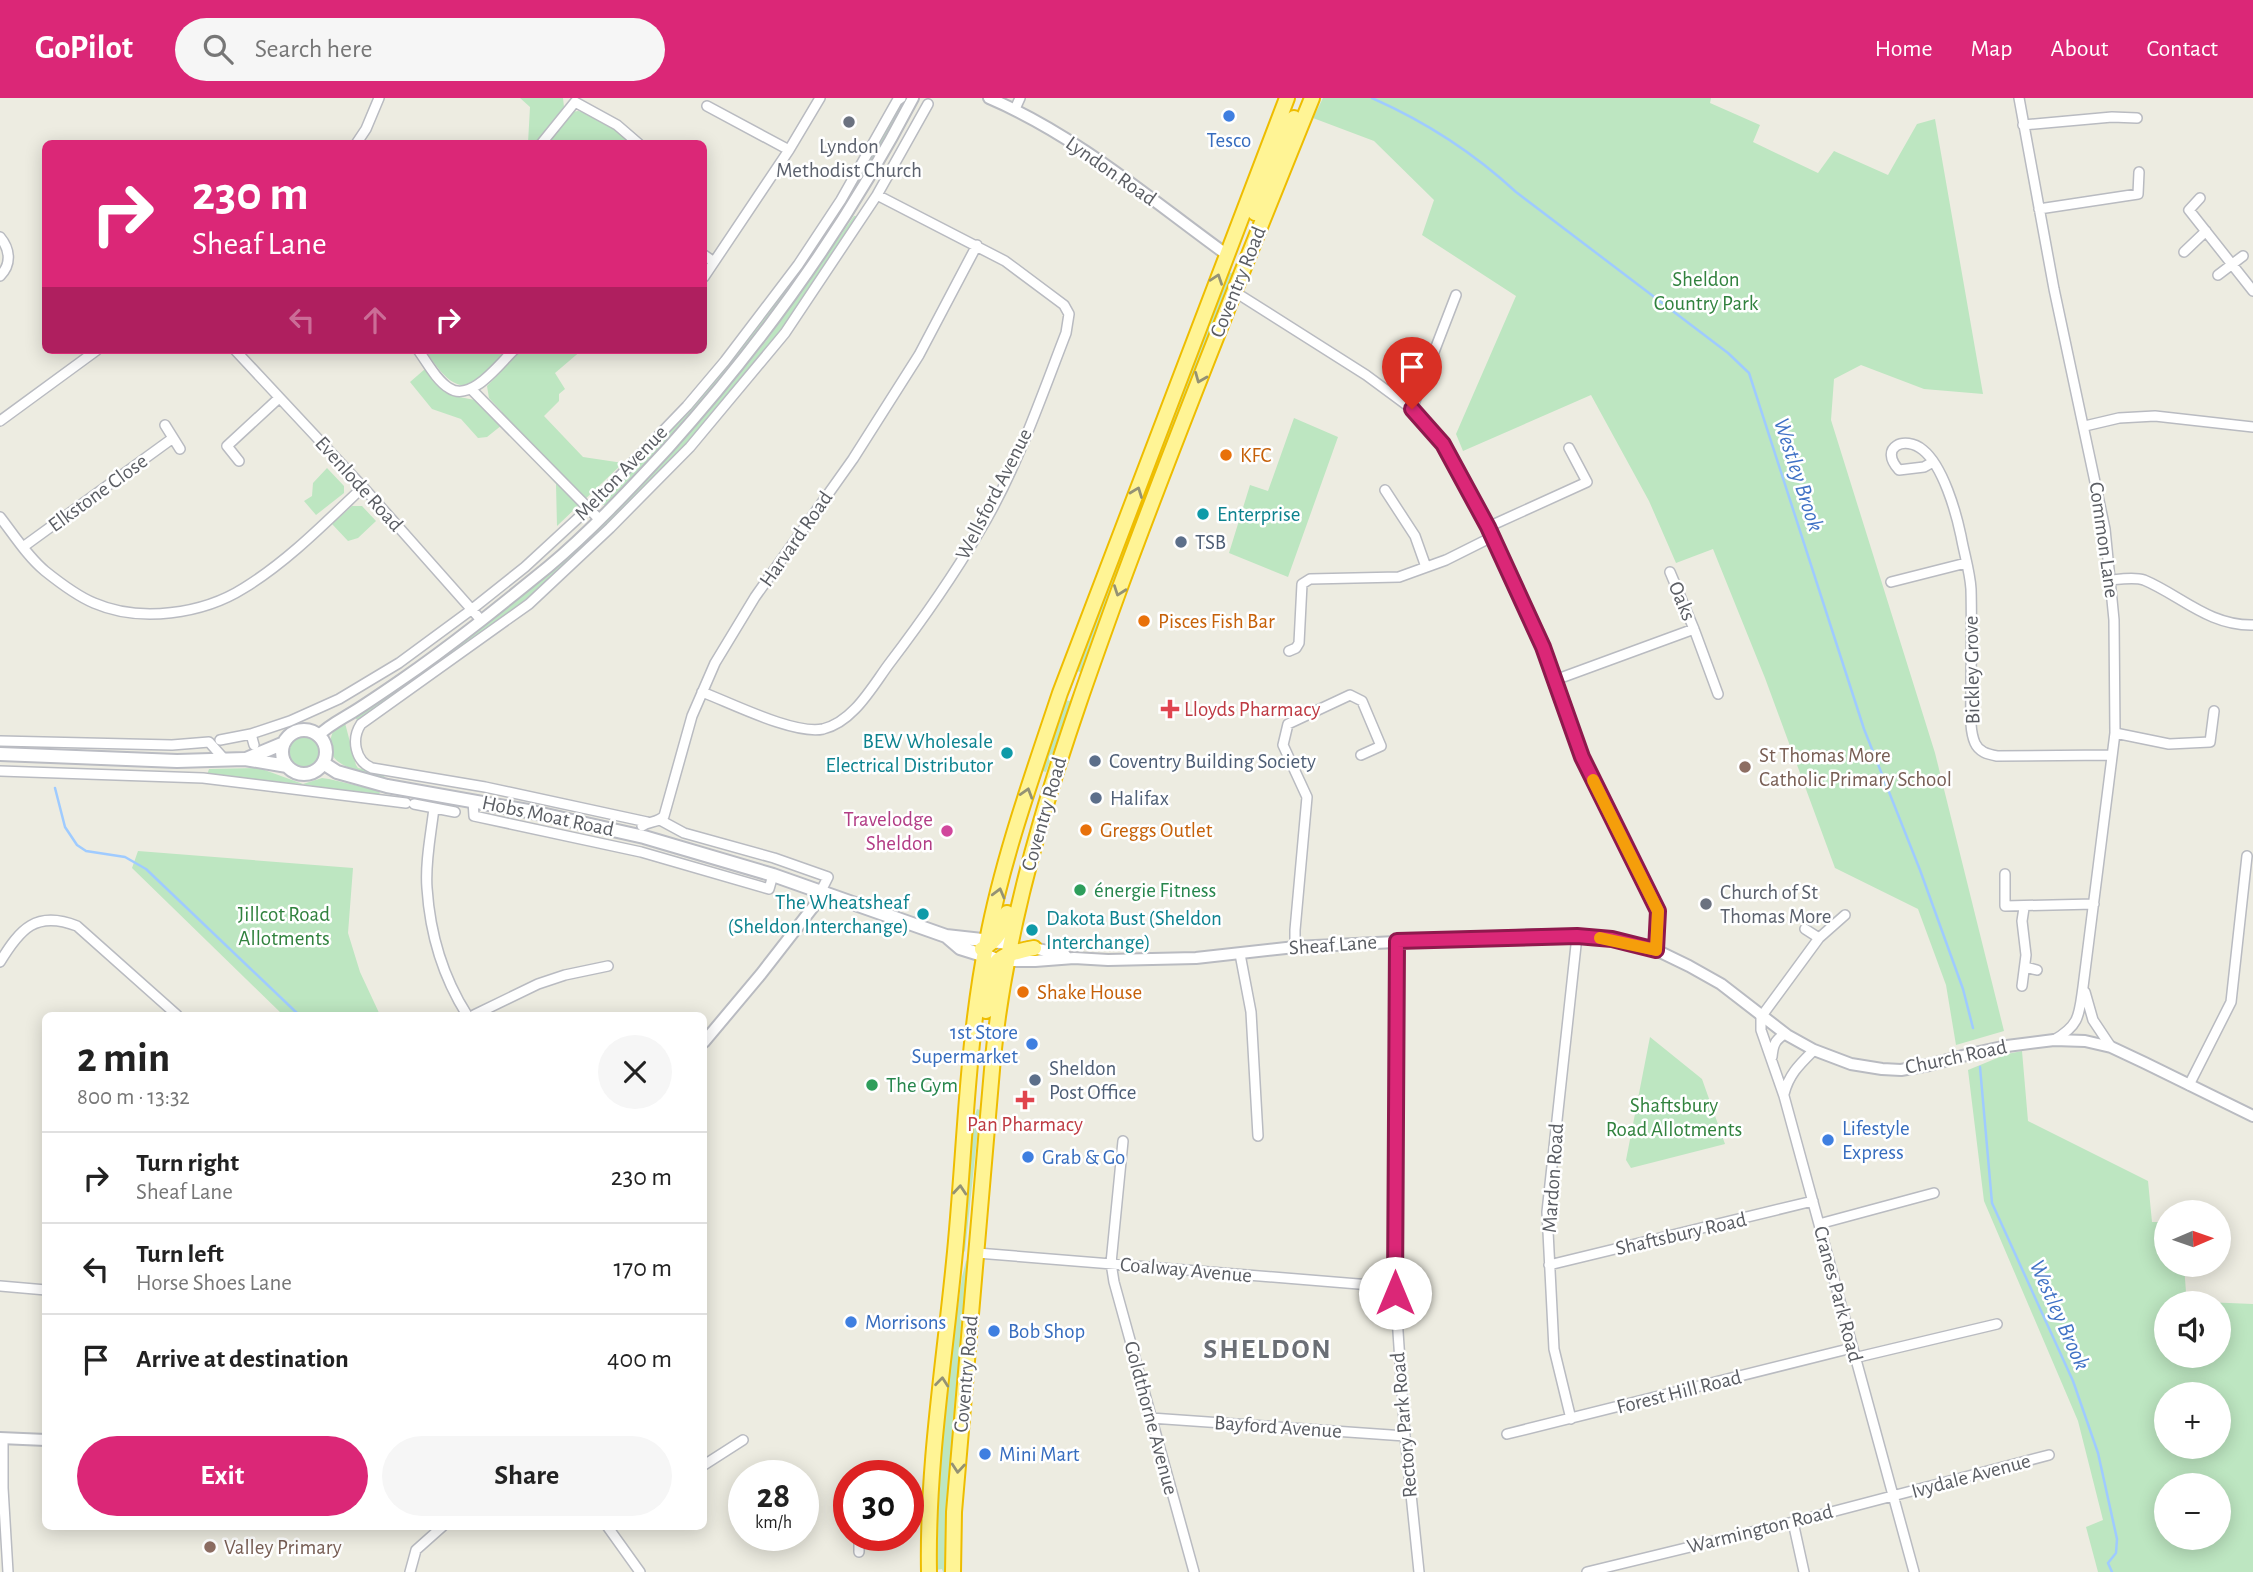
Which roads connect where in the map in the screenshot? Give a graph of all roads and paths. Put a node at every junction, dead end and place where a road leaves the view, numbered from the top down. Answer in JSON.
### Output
{"nodes":[{"id":1,"x":379,"y":98,"type":"edge"},
{"id":2,"x":820,"y":98,"type":"edge"},
{"id":3,"x":909,"y":98,"type":"edge"},
{"id":4,"x":989,"y":98,"type":"edge"},
{"id":5,"x":1020,"y":98,"type":"edge"},
{"id":6,"x":1287,"y":98,"type":"edge"},
{"id":7,"x":1303,"y":98,"type":"edge"},
{"id":8,"x":1312,"y":98,"type":"edge"},
{"id":9,"x":2019,"y":98,"type":"edge"},
{"id":10,"x":573,"y":100,"type":"edge"},
{"id":11,"x":707,"y":106,"type":"dead end"},
{"id":12,"x":926,"y":108,"type":"dead end"},
{"id":13,"x":1015,"y":109,"type":"junction"},
{"id":14,"x":2137,"y":118,"type":"dead end"},
{"id":15,"x":2023,"y":125,"type":"junction"},
{"id":16,"x":359,"y":140,"type":"edge"},
{"id":17,"x":544,"y":140,"type":"edge"},
{"id":18,"x":634,"y":140,"type":"edge"},
{"id":19,"x":789,"y":150,"type":"junction"},
{"id":20,"x":876,"y":168,"type":"junction"},
{"id":21,"x":2139,"y":172,"type":"dead end"},
{"id":22,"x":887,"y":178,"type":"junction"},
{"id":23,"x":877,"y":195,"type":"junction"},
{"id":24,"x":2200,"y":198,"type":"dead end"},
{"id":25,"x":852,"y":207,"type":"junction"},
{"id":26,"x":2039,"y":209,"type":"junction"},
{"id":27,"x":864,"y":215,"type":"junction"},
{"id":28,"x":2206,"y":231,"type":"junction"},
{"id":29,"x":0,"y":237,"type":"edge"},
{"id":30,"x":977,"y":245,"type":"junction"},
{"id":31,"x":2185,"y":252,"type":"dead end"},
{"id":32,"x":1226,"y":254,"type":"junction"},
{"id":33,"x":2243,"y":256,"type":"dead end"},
{"id":34,"x":707,"y":257,"type":"edge"},
{"id":35,"x":714,"y":262,"type":"junction"},
{"id":36,"x":2232,"y":265,"type":"junction"},
{"id":37,"x":707,"y":272,"type":"edge"},
{"id":38,"x":2218,"y":275,"type":"dead end"},
{"id":39,"x":0,"y":276,"type":"edge"},
{"id":40,"x":2253,"y":291,"type":"edge"},
{"id":41,"x":1235,"y":292,"type":"junction"},
{"id":42,"x":1456,"y":295,"type":"dead end"},
{"id":43,"x":92,"y":354,"type":"edge"},
{"id":44,"x":239,"y":354,"type":"edge"},
{"id":45,"x":421,"y":354,"type":"edge"},
{"id":46,"x":510,"y":354,"type":"edge"},
{"id":47,"x":472,"y":390,"type":"junction"},
{"id":48,"x":279,"y":398,"type":"junction"},
{"id":49,"x":1412,"y":409,"type":"junction"},
{"id":50,"x":0,"y":421,"type":"edge"},
{"id":51,"x":164,"y":425,"type":"dead end"},
{"id":52,"x":2085,"y":426,"type":"junction"},
{"id":53,"x":2253,"y":427,"type":"edge"},
{"id":54,"x":173,"y":438,"type":"junction"},
{"id":55,"x":1569,"y":448,"type":"dead end"},
{"id":56,"x":180,"y":449,"type":"dead end"},
{"id":57,"x":239,"y":461,"type":"dead end"},
{"id":58,"x":1933,"y":462,"type":"dead end"},
{"id":59,"x":363,"y":487,"type":"junction"},
{"id":60,"x":1385,"y":490,"type":"dead end"},
{"id":61,"x":589,"y":508,"type":"junction"},
{"id":62,"x":0,"y":517,"type":"edge"},
{"id":63,"x":599,"y":519,"type":"junction"},
{"id":64,"x":1488,"y":527,"type":"junction"},
{"id":65,"x":1492,"y":537,"type":"junction"},
{"id":66,"x":23,"y":547,"type":"junction"},
{"id":67,"x":1966,"y":563,"type":"junction"},
{"id":68,"x":1426,"y":567,"type":"junction"},
{"id":69,"x":1670,"y":572,"type":"dead end"},
{"id":70,"x":2111,"y":580,"type":"junction"},
{"id":71,"x":1891,"y":582,"type":"dead end"},
{"id":72,"x":471,"y":610,"type":"junction"},
{"id":73,"x":481,"y":621,"type":"junction"},
{"id":74,"x":2253,"y":625,"type":"edge"},
{"id":75,"x":1694,"y":629,"type":"junction"},
{"id":76,"x":1289,"y":651,"type":"dead end"},
{"id":77,"x":1555,"y":680,"type":"junction"},
{"id":78,"x":702,"y":692,"type":"junction"},
{"id":79,"x":1718,"y":694,"type":"dead end"},
{"id":80,"x":2214,"y":711,"type":"dead end"},
{"id":81,"x":351,"y":714,"type":"junction"},
{"id":82,"x":357,"y":730,"type":"junction"},
{"id":83,"x":2115,"y":733,"type":"junction"},
{"id":84,"x":251,"y":734,"type":"junction"},
{"id":85,"x":318,"y":736,"type":"junction"},
{"id":86,"x":220,"y":740,"type":"dead end"},
{"id":87,"x":0,"y":741,"type":"edge"},
{"id":88,"x":284,"y":743,"type":"junction"},
{"id":89,"x":254,"y":745,"type":"dead end"},
{"id":90,"x":0,"y":754,"type":"edge"},
{"id":91,"x":1361,"y":755,"type":"dead end"},
{"id":92,"x":2112,"y":755,"type":"junction"},
{"id":93,"x":245,"y":759,"type":"junction"},
{"id":94,"x":225,"y":760,"type":"junction"},
{"id":95,"x":323,"y":762,"type":"junction"},
{"id":96,"x":287,"y":766,"type":"junction"},
{"id":97,"x":0,"y":771,"type":"edge"},
{"id":98,"x":473,"y":801,"type":"junction"},
{"id":99,"x":434,"y":808,"type":"junction"},
{"id":100,"x":455,"y":812,"type":"dead end"},
{"id":101,"x":660,"y":820,"type":"junction"},
{"id":102,"x":647,"y":822,"type":"junction"},
{"id":103,"x":684,"y":833,"type":"junction"},
{"id":104,"x":638,"y":835,"type":"junction"},
{"id":105,"x":682,"y":847,"type":"junction"},
{"id":106,"x":2246,"y":856,"type":"dead end"},
{"id":107,"x":2005,"y":874,"type":"dead end"},
{"id":108,"x":773,"y":875,"type":"junction"},
{"id":109,"x":2248,"y":887,"type":"edge"},
{"id":110,"x":821,"y":891,"type":"junction"},
{"id":111,"x":2094,"y":904,"type":"junction"},
{"id":112,"x":2005,"y":906,"type":"junction"},
{"id":113,"x":2024,"y":908,"type":"junction"},
{"id":114,"x":2005,"y":919,"type":"dead end"},
{"id":115,"x":1805,"y":929,"type":"dead end"},
{"id":116,"x":1847,"y":930,"type":"dead end"},
{"id":117,"x":946,"y":936,"type":"junction"},
{"id":118,"x":1577,"y":936,"type":"junction"},
{"id":119,"x":1819,"y":938,"type":"junction"},
{"id":120,"x":1397,"y":941,"type":"junction"},
{"id":121,"x":1295,"y":947,"type":"junction"},
{"id":122,"x":995,"y":950,"type":"junction"},
{"id":123,"x":1656,"y":950,"type":"junction"},
{"id":124,"x":1240,"y":954,"type":"junction"},
{"id":125,"x":1034,"y":955,"type":"joint"},
{"id":126,"x":1673,"y":958,"type":"joint"},
{"id":127,"x":0,"y":962,"type":"edge"},
{"id":128,"x":608,"y":966,"type":"dead end"},
{"id":129,"x":2025,"y":967,"type":"junction"},
{"id":130,"x":2037,"y":970,"type":"dead end"},
{"id":131,"x":2022,"y":986,"type":"dead end"},
{"id":132,"x":2083,"y":987,"type":"junction"},
{"id":133,"x":174,"y":1012,"type":"edge"},
{"id":134,"x":465,"y":1012,"type":"edge"},
{"id":135,"x":480,"y":1012,"type":"edge"},
{"id":136,"x":1761,"y":1017,"type":"junction"},
{"id":137,"x":1785,"y":1034,"type":"junction"},
{"id":138,"x":707,"y":1038,"type":"edge"},
{"id":139,"x":2054,"y":1040,"type":"junction"},
{"id":140,"x":2111,"y":1047,"type":"junction"},
{"id":141,"x":1814,"y":1050,"type":"junction"},
{"id":142,"x":1772,"y":1066,"type":"junction"},
{"id":143,"x":2189,"y":1085,"type":"junction"},
{"id":144,"x":1784,"y":1096,"type":"junction"},
{"id":145,"x":2253,"y":1116,"type":"edge"},
{"id":146,"x":1258,"y":1136,"type":"dead end"},
{"id":147,"x":1123,"y":1141,"type":"dead end"},
{"id":148,"x":1934,"y":1193,"type":"dead end"},
{"id":149,"x":1812,"y":1201,"type":"junction"},
{"id":150,"x":1819,"y":1224,"type":"junction"},
{"id":151,"x":966,"y":1256,"type":"junction"},
{"id":152,"x":1111,"y":1264,"type":"junction"},
{"id":153,"x":1549,"y":1265,"type":"junction"},
{"id":154,"x":0,"y":1286,"type":"edge"},
{"id":155,"x":1395,"y":1287,"type":"junction"},
{"id":156,"x":42,"y":1290,"type":"edge"},
{"id":157,"x":1997,"y":1324,"type":"dead end"},
{"id":158,"x":1853,"y":1353,"type":"junction"},
{"id":159,"x":1151,"y":1418,"type":"junction"},
{"id":160,"x":1571,"y":1419,"type":"junction"},
{"id":161,"x":1507,"y":1434,"type":"dead end"},
{"id":162,"x":1405,"y":1436,"type":"junction"},
{"id":163,"x":2,"y":1438,"type":"edge"},
{"id":164,"x":42,"y":1440,"type":"edge"},
{"id":165,"x":743,"y":1440,"type":"dead end"},
{"id":166,"x":2049,"y":1455,"type":"dead end"},
{"id":167,"x":707,"y":1463,"type":"edge"},
{"id":168,"x":1893,"y":1496,"type":"junction"},
{"id":169,"x":1793,"y":1522,"type":"junction"},
{"id":170,"x":438,"y":1530,"type":"edge"},
{"id":171,"x":611,"y":1530,"type":"edge"},
{"id":172,"x":8,"y":1572,"type":"edge"},
{"id":173,"x":410,"y":1572,"type":"edge"},
{"id":174,"x":640,"y":1572,"type":"edge"},
{"id":175,"x":929,"y":1572,"type":"edge"},
{"id":176,"x":953,"y":1572,"type":"edge"},
{"id":177,"x":1194,"y":1572,"type":"edge"},
{"id":178,"x":1419,"y":1572,"type":"edge"},
{"id":179,"x":1587,"y":1572,"type":"edge"},
{"id":180,"x":1804,"y":1572,"type":"edge"},
{"id":181,"x":1914,"y":1572,"type":"edge"}],
"edges":[{"from":1,"to":16,"type":"street"},
{"from":2,"to":19,"type":"street"},
{"from":3,"to":20,"type":"street","name":"Melton Avenue"},
{"from":3,"to":61,"type":"street","name":"Melton Avenue"},
{"from":4,"to":13,"type":"street","name":"Lyndon Road"},
{"from":5,"to":13,"type":"street"},
{"from":6,"to":32,"type":"highway","name":"Coventry Road"},
{"from":7,"to":32,"type":"highway"},
{"from":8,"to":41,"type":"highway","name":"Coventry Road"},
{"from":9,"to":15,"type":"street","name":"Common Lane"},
{"from":10,"to":17,"type":"street"},
{"from":10,"to":18,"type":"street"},
{"from":11,"to":19,"type":"street"},
{"from":12,"to":22,"type":"street","name":"Melton Avenue"},
{"from":13,"to":32,"type":"street","name":"Lyndon Road"},
{"from":14,"to":15,"type":"street"},
{"from":15,"to":26,"type":"street","name":"Common Lane"},
{"from":19,"to":35,"type":"street"},
{"from":20,"to":22,"type":"street"},
{"from":20,"to":25,"type":"street","name":"Melton Avenue"},
{"from":21,"to":26,"type":"street"},
{"from":22,"to":23,"type":"street","name":"Melton Avenue"},
{"from":23,"to":27,"type":"street","name":"Melton Avenue"},
{"from":23,"to":30,"type":"street","name":"Wellsford Avenue"},
{"from":24,"to":28,"type":"street"},
{"from":25,"to":27,"type":"street"},
{"from":25,"to":63,"type":"street","name":"Melton Avenue"},
{"from":26,"to":52,"type":"street","name":"Common Lane"},
{"from":27,"to":82,"type":"street","name":"Melton Avenue"},
{"from":28,"to":31,"type":"street"},
{"from":28,"to":36,"type":"street"},
{"from":29,"to":39,"type":"street"},
{"from":30,"to":78,"type":"street","name":"Harvard Road"},
{"from":30,"to":78,"type":"street","name":"Wellsford Avenue"},
{"from":122,"to":32,"type":"highway","name":"Coventry Road","one_way":true},
{"from":33,"to":36,"type":"street"},
{"from":34,"to":35,"type":"street"},
{"from":35,"to":37,"type":"street"},
{"from":36,"to":38,"type":"street"},
{"from":36,"to":40,"type":"street"},
{"from":41,"to":49,"type":"street"},
{"from":41,"to":122,"type":"highway","name":"Coventry Road","one_way":true},
{"from":42,"to":49,"type":"street"},
{"from":43,"to":50,"type":"street"},
{"from":44,"to":48,"type":"street","name":"Evenlode Road"},
{"from":45,"to":47,"type":"street"},
{"from":46,"to":47,"type":"street"},
{"from":47,"to":61,"type":"street"},
{"from":48,"to":57,"type":"street"},
{"from":48,"to":59,"type":"street","name":"Evenlode Road"},
{"from":49,"to":64,"type":"street"},
{"from":51,"to":54,"type":"street"},
{"from":52,"to":53,"type":"street"},
{"from":52,"to":70,"type":"street","name":"Common Lane"},
{"from":54,"to":56,"type":"street"},
{"from":54,"to":66,"type":"street","name":"Elkstone Close"},
{"from":55,"to":64,"type":"street"},
{"from":58,"to":67,"type":"street","name":"Bickley Grove"},
{"from":59,"to":66,"type":"street"},
{"from":59,"to":72,"type":"street","name":"Evenlode Road"},
{"from":60,"to":68,"type":"street"},
{"from":61,"to":63,"type":"street"},
{"from":61,"to":72,"type":"street","name":"Melton Avenue"},
{"from":62,"to":66,"type":"street"},
{"from":63,"to":73,"type":"street","name":"Melton Avenue"},
{"from":64,"to":65,"type":"street"},
{"from":65,"to":68,"type":"street"},
{"from":65,"to":77,"type":"street"},
{"from":67,"to":71,"type":"street"},
{"from":67,"to":92,"type":"street","name":"Bickley Grove"},
{"from":68,"to":76,"type":"street"},
{"from":69,"to":75,"type":"street","name":"Oaks"},
{"from":70,"to":74,"type":"street"},
{"from":70,"to":83,"type":"street","name":"Common Lane"},
{"from":72,"to":73,"type":"street","name":"Evenlode Road"},
{"from":72,"to":84,"type":"street","name":"Melton Avenue"},
{"from":73,"to":81,"type":"street","name":"Melton Avenue"},
{"from":75,"to":77,"type":"street"},
{"from":75,"to":79,"type":"street","name":"Oaks"},
{"from":77,"to":123,"type":"street"},
{"from":78,"to":101,"type":"street","name":"Harvard Road"},
{"from":80,"to":83,"type":"street"},
{"from":81,"to":82,"type":"street"},
{"from":81,"to":85,"type":"street","name":"Melton Avenue"},
{"from":82,"to":102,"type":"street","name":"Hobs Moat Road"},
{"from":83,"to":92,"type":"street","name":"Common Lane"},
{"from":84,"to":86,"type":"street","name":"Melton Avenue"},
{"from":84,"to":89,"type":"street"},
{"from":85,"to":88,"type":"main road"},
{"from":85,"to":95,"type":"main road"},
{"from":87,"to":94,"type":"street"},
{"from":88,"to":93,"type":"main road"},
{"from":88,"to":96,"type":"main road"},
{"from":90,"to":94,"type":"main road"},
{"from":91,"to":121,"type":"street"},
{"from":92,"to":111,"type":"street","name":"Common Lane"},
{"from":93,"to":94,"type":"main road"},
{"from":93,"to":96,"type":"main road"},
{"from":95,"to":96,"type":"main road"},
{"from":95,"to":98,"type":"main road","name":"Hobs Moat Road"},
{"from":97,"to":99,"type":"street"},
{"from":98,"to":104,"type":"main road","name":"Hobs Moat Road"},
{"from":98,"to":108,"type":"street","name":"Hobs Moat Road"},
{"from":99,"to":100,"type":"street"},
{"from":99,"to":134,"type":"street"},
{"from":101,"to":102,"type":"street"},
{"from":101,"to":103,"type":"street"},
{"from":102,"to":104,"type":"street"},
{"from":103,"to":105,"type":"street"},
{"from":103,"to":110,"type":"street"},
{"from":104,"to":105,"type":"main road","name":"Hobs Moat Road"},
{"from":105,"to":108,"type":"main road","name":"Hobs Moat Road"},
{"from":106,"to":109,"type":"street"},
{"from":107,"to":112,"type":"street"},
{"from":108,"to":110,"type":"main road","name":"Hobs Moat Road"},
{"from":109,"to":143,"type":"street"},
{"from":110,"to":117,"type":"main road","name":"Hobs Moat Road"},
{"from":110,"to":138,"type":"street"},
{"from":111,"to":113,"type":"street"},
{"from":111,"to":132,"type":"street","name":"Common Lane"},
{"from":112,"to":113,"type":"street"},
{"from":112,"to":114,"type":"street"},
{"from":113,"to":129,"type":"street"},
{"from":115,"to":119,"type":"street"},
{"from":116,"to":119,"type":"street"},
{"from":117,"to":122,"type":"main road","name":"Hobs Moat Road"},
{"from":117,"to":122,"type":"main road","name":"Hobs Moat Road"},
{"from":118,"to":120,"type":"street","name":"Sheaf Lane"},
{"from":118,"to":123,"type":"street","name":"Sheaf Lane"},
{"from":118,"to":153,"type":"street","name":"Mardon Road"},
{"from":119,"to":136,"type":"street"},
{"from":120,"to":121,"type":"street","name":"Sheaf Lane"},
{"from":120,"to":155,"type":"street","name":"Rectory Park Road"},
{"from":121,"to":124,"type":"street","name":"Sheaf Lane"},
{"from":122,"to":125,"type":"highway"},
{"from":122,"to":151,"type":"highway","name":"Coventry Road"},
{"from":151,"to":122,"type":"highway","name":"Coventry Road","one_way":true},
{"from":123,"to":126,"type":"street","name":"Sheaf Lane"},
{"from":124,"to":125,"type":"street","name":"Sheaf Lane"},
{"from":124,"to":146,"type":"street"},
{"from":126,"to":136,"type":"street","name":"Church Road"},
{"from":127,"to":133,"type":"street"},
{"from":128,"to":135,"type":"street"},
{"from":129,"to":130,"type":"street"},
{"from":129,"to":131,"type":"street"},
{"from":132,"to":139,"type":"street","name":"Common Lane"},
{"from":132,"to":140,"type":"street","name":"Common Lane"},
{"from":136,"to":137,"type":"street","name":"Church Road"},
{"from":136,"to":142,"type":"street","name":"Cranes Park Road"},
{"from":137,"to":141,"type":"street","name":"Church Road"},
{"from":137,"to":142,"type":"street"},
{"from":139,"to":140,"type":"street","name":"Church Road"},
{"from":139,"to":141,"type":"street","name":"Church Road"},
{"from":140,"to":143,"type":"street","name":"Church Road"},
{"from":141,"to":144,"type":"street"},
{"from":142,"to":144,"type":"street","name":"Cranes Park Road"},
{"from":143,"to":145,"type":"street","name":"Church Road"},
{"from":144,"to":149,"type":"street","name":"Cranes Park Road"},
{"from":147,"to":152,"type":"street","name":"Goldthorne Avenue"},
{"from":148,"to":150,"type":"street"},
{"from":149,"to":150,"type":"street","name":"Cranes Park Road"},
{"from":149,"to":153,"type":"street","name":"Shaftsbury Road"},
{"from":150,"to":158,"type":"street","name":"Cranes Park Road"},
{"from":151,"to":152,"type":"street","name":"Coalway Avenue"},
{"from":175,"to":151,"type":"highway","name":"Coventry Road","one_way":true},
{"from":151,"to":176,"type":"highway","name":"Coventry Road","one_way":true},
{"from":152,"to":155,"type":"street","name":"Coalway Avenue"},
{"from":152,"to":159,"type":"street","name":"Goldthorne Avenue"},
{"from":153,"to":160,"type":"street","name":"Mardon Road"},
{"from":154,"to":156,"type":"street"},
{"from":155,"to":162,"type":"street","name":"Rectory Park Road"},
{"from":157,"to":158,"type":"street","name":"Forest Hill Road"},
{"from":158,"to":160,"type":"street","name":"Forest Hill Road"},
{"from":158,"to":168,"type":"street","name":"Cranes Park Road"},
{"from":159,"to":162,"type":"street","name":"Bayford Avenue"},
{"from":159,"to":177,"type":"street","name":"Goldthorne Avenue"},
{"from":160,"to":161,"type":"street","name":"Forest Hill Road"},
{"from":162,"to":178,"type":"street","name":"Rectory Park Road"},
{"from":163,"to":164,"type":"street"},
{"from":163,"to":172,"type":"street"},
{"from":165,"to":167,"type":"street"},
{"from":166,"to":168,"type":"street","name":"Ivydale Avenue"},
{"from":168,"to":169,"type":"street","name":"Warmington Road"},
{"from":168,"to":181,"type":"street","name":"Cranes Park Road"},
{"from":169,"to":179,"type":"street","name":"Warmington Road"},
{"from":169,"to":180,"type":"street"},
{"from":170,"to":173,"type":"street"},
{"from":171,"to":174,"type":"street"}]}
